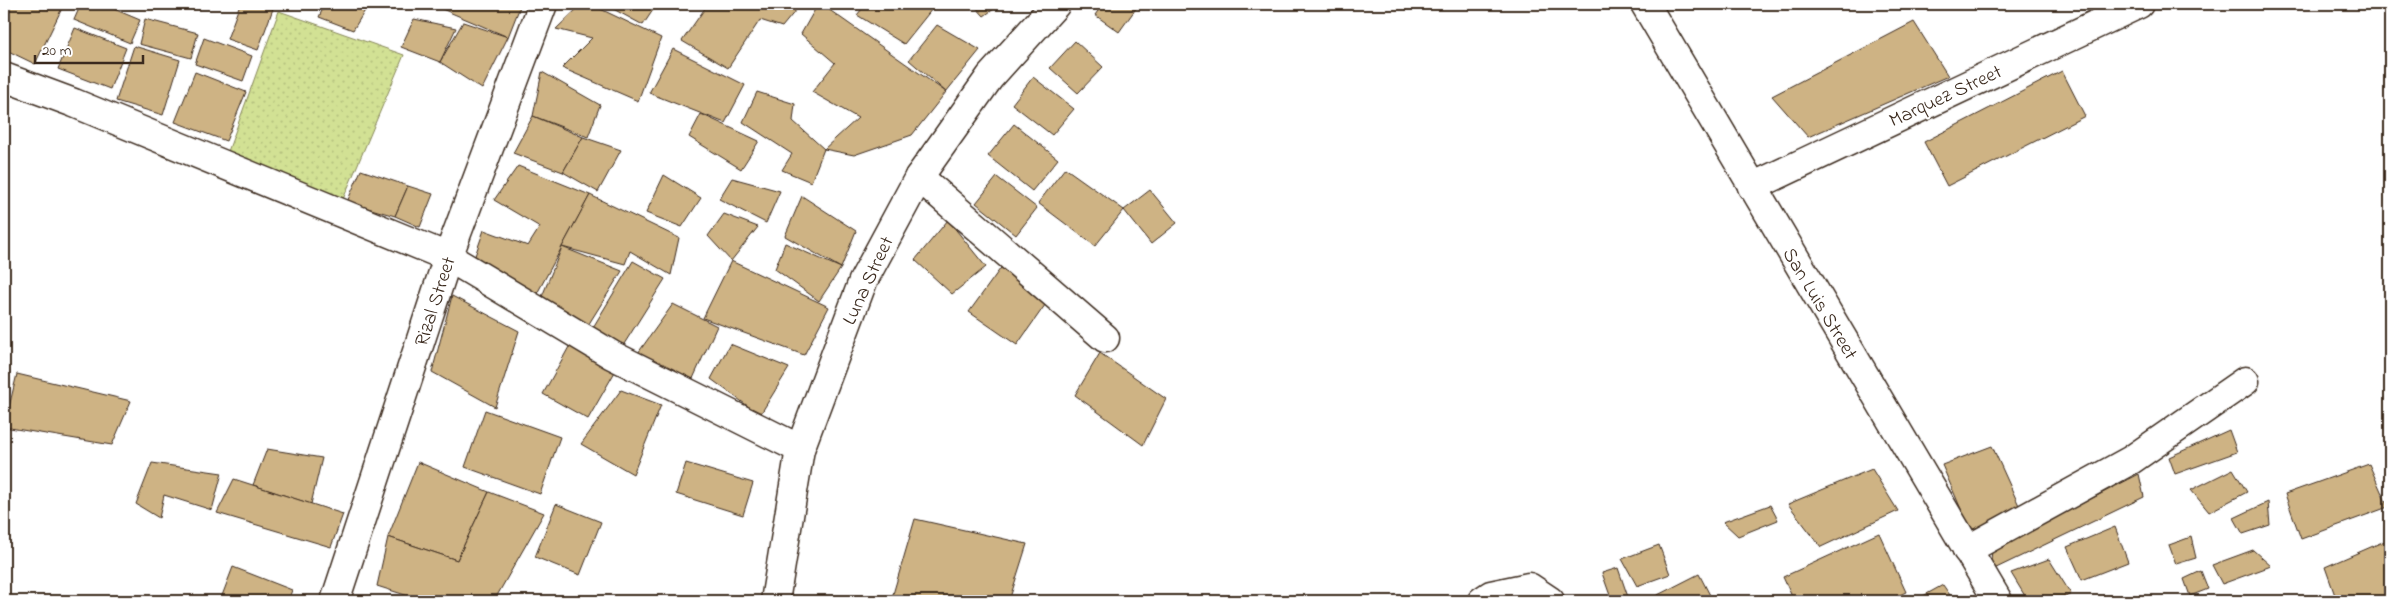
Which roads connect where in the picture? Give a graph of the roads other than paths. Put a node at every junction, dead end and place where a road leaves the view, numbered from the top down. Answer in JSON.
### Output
{"nodes":[{"id":1,"x":543,"y":4,"type":"edge"},
{"id":2,"x":1056,"y":4,"type":"edge"},
{"id":3,"x":1644,"y":4,"type":"edge"},
{"id":4,"x":2139,"y":4,"type":"edge"},
{"id":5,"x":4,"y":77,"type":"edge"},
{"id":6,"x":919,"y":177,"type":"junction"},
{"id":7,"x":1752,"y":187,"type":"junction"},
{"id":8,"x":448,"y":257,"type":"junction"},
{"id":9,"x":1105,"y":338,"type":"dead end"},
{"id":10,"x":2244,"y":381,"type":"dead end"},
{"id":11,"x":800,"y":449,"type":"junction"},
{"id":12,"x":1967,"y":550,"type":"junction"},
{"id":13,"x":336,"y":601,"type":"edge"},
{"id":14,"x":775,"y":601,"type":"edge"},
{"id":15,"x":1482,"y":601,"type":"edge"},
{"id":16,"x":1550,"y":601,"type":"edge"},
{"id":17,"x":1998,"y":601,"type":"edge"}],
"edges":[{"from":1,"to":8,"type":"street","name":"Rizal Street"},
{"from":2,"to":6,"type":"street","name":"Luna Street"},
{"from":3,"to":7,"type":"street","name":"San Luis Street"},
{"from":4,"to":7,"type":"street","name":"Marquez Street"},
{"from":5,"to":8,"type":"street"},
{"from":6,"to":9,"type":"street"},
{"from":6,"to":11,"type":"street","name":"Luna Street"},
{"from":7,"to":12,"type":"street","name":"San Luis Street"},
{"from":8,"to":11,"type":"street"},
{"from":8,"to":13,"type":"street","name":"Rizal Street"},
{"from":10,"to":12,"type":"street"},
{"from":11,"to":14,"type":"street","name":"Luna Street"},
{"from":12,"to":17,"type":"street","name":"San Luis Street"},
{"from":15,"to":16,"type":"street"}]}
